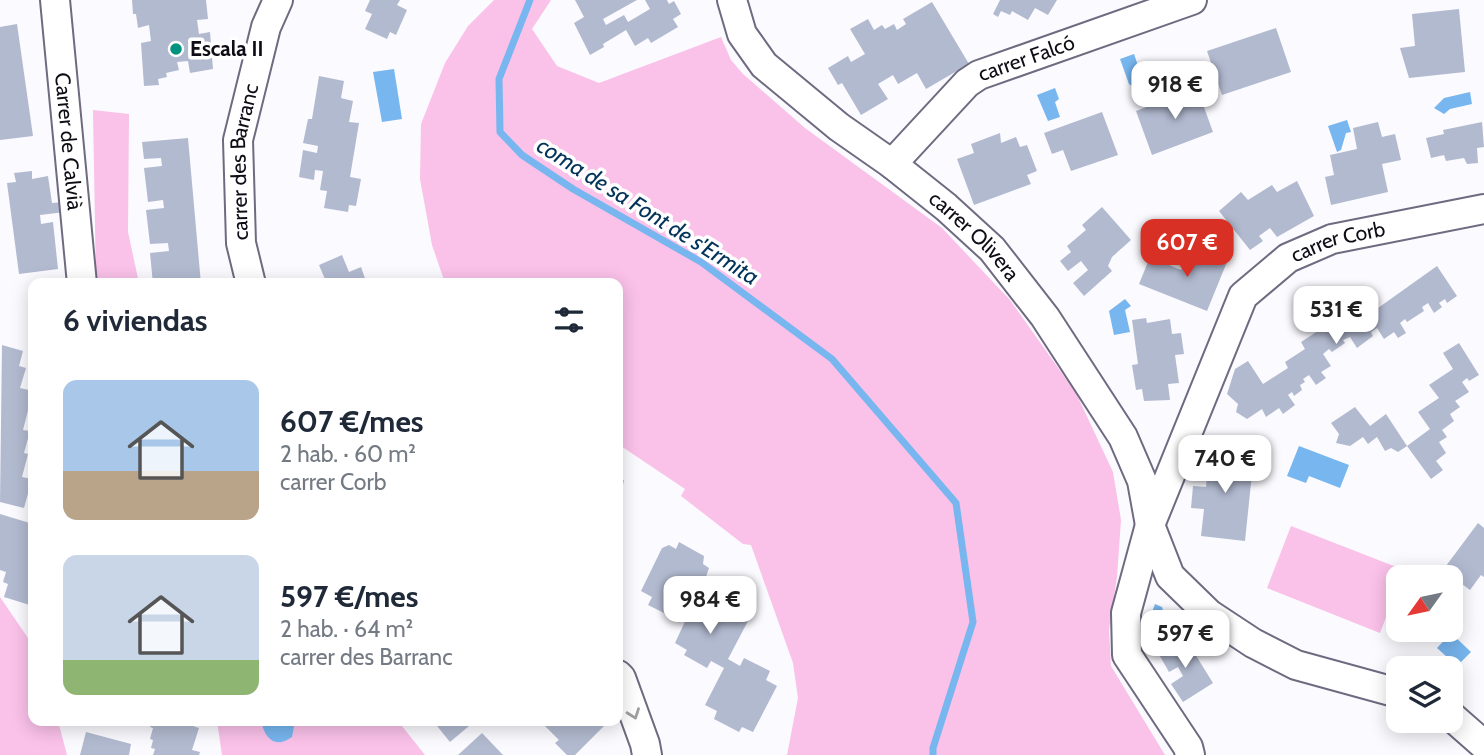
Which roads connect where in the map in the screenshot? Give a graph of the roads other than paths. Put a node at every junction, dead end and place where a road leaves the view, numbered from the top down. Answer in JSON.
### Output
{"nodes":[{"id":1,"x":55,"y":0,"type":"edge"},
{"id":2,"x":278,"y":0,"type":"edge"},
{"id":3,"x":732,"y":0,"type":"edge"},
{"id":4,"x":1192,"y":0,"type":"edge"},
{"id":5,"x":892,"y":164,"type":"junction"},
{"id":6,"x":1484,"y":209,"type":"edge"},
{"id":7,"x":81,"y":278,"type":"edge"},
{"id":8,"x":250,"y":278,"type":"edge"},
{"id":9,"x":1150,"y":526,"type":"junction"},
{"id":10,"x":623,"y":683,"type":"edge"},
{"id":11,"x":1386,"y":690,"type":"edge"},
{"id":12,"x":1463,"y":727,"type":"edge"},
{"id":13,"x":1484,"y":745,"type":"edge"},
{"id":14,"x":647,"y":755,"type":"edge"},
{"id":15,"x":1190,"y":755,"type":"edge"}],
"edges":[{"from":1,"to":7,"type":"street","name":"Carrer de Calvià"},
{"from":2,"to":8,"type":"street","name":"carrer des Barranc"},
{"from":3,"to":5,"type":"street","name":"carrer Olivera"},
{"from":4,"to":5,"type":"street","name":"carrer Falcó"},
{"from":5,"to":9,"type":"street","name":"carrer Olivera"},
{"from":6,"to":9,"type":"street","name":"carrer Corb"},
{"from":9,"to":11,"type":"street"},
{"from":9,"to":15,"type":"street"},
{"from":10,"to":14,"type":"street","one_way":true},
{"from":12,"to":13,"type":"street"}]}
